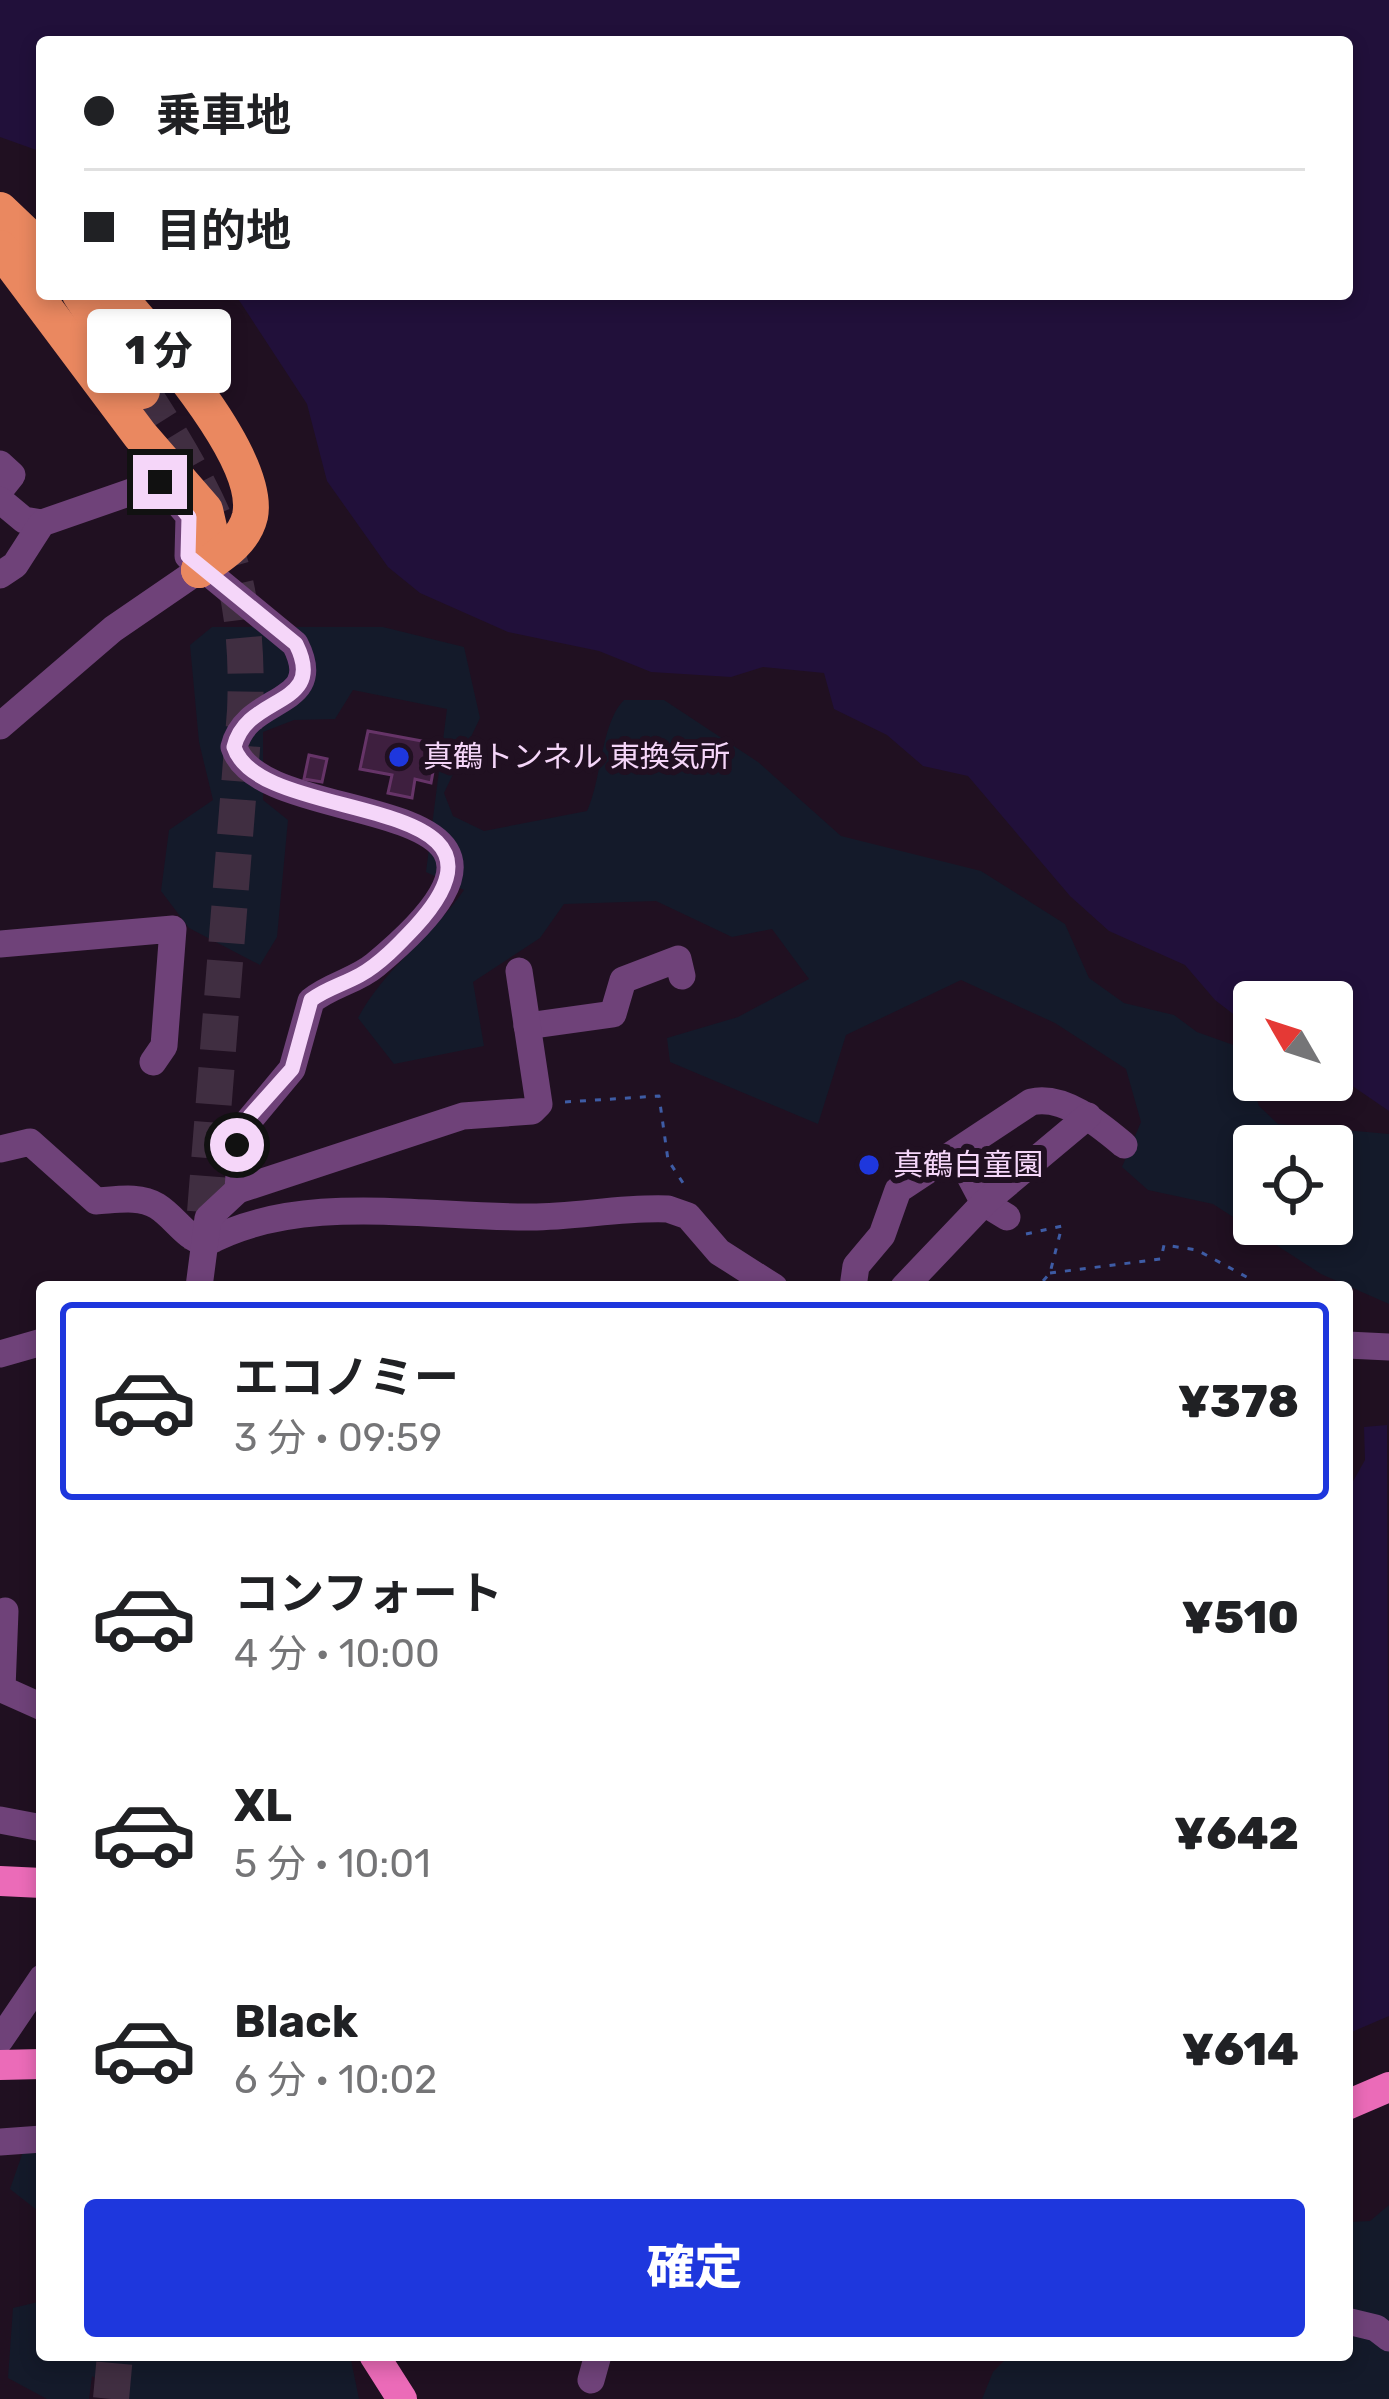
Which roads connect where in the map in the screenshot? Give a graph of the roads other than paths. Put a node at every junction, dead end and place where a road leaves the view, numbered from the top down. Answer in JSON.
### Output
{"nodes":[{"id":1,"x":0,"y":188,"type":"edge"},
{"id":2,"x":0,"y":210,"type":"edge"},
{"id":3,"x":36,"y":218,"type":"edge"},
{"id":4,"x":36,"y":244,"type":"edge"},
{"id":5,"x":0,"y":248,"type":"edge"},
{"id":6,"x":36,"y":296,"type":"edge"},
{"id":7,"x":39,"y":300,"type":"edge"},
{"id":8,"x":84,"y":300,"type":"edge"},
{"id":9,"x":121,"y":300,"type":"edge"},
{"id":10,"x":142,"y":392,"type":"tunnel mouth"},
{"id":11,"x":0,"y":464,"type":"edge"},
{"id":12,"x":0,"y":490,"type":"edge"},
{"id":13,"x":0,"y":500,"type":"edge"},
{"id":14,"x":42,"y":523,"type":"junction"},
{"id":15,"x":199,"y":569,"type":"junction"},
{"id":16,"x":0,"y":575,"type":"edge"},
{"id":17,"x":0,"y":726,"type":"edge"},
{"id":18,"x":0,"y":944,"type":"edge"},
{"id":19,"x":519,"y":971,"type":"dead end"},
{"id":20,"x":682,"y":976,"type":"dead end"},
{"id":21,"x":527,"y":1026,"type":"junction"},
{"id":22,"x":153,"y":1062,"type":"dead end"},
{"id":23,"x":1088,"y":1116,"type":"junction"},
{"id":24,"x":1124,"y":1145,"type":"dead end"},
{"id":25,"x":0,"y":1149,"type":"edge"},
{"id":26,"x":958,"y":1154,"type":"junction"},
{"id":27,"x":238,"y":1190,"type":"junction"},
{"id":28,"x":996,"y":1210,"type":"junction"},
{"id":29,"x":206,"y":1244,"type":"junction"},
{"id":30,"x":200,"y":1281,"type":"edge"},
{"id":31,"x":765,"y":1281,"type":"edge"},
{"id":32,"x":854,"y":1281,"type":"edge"},
{"id":33,"x":911,"y":1281,"type":"edge"},
{"id":34,"x":36,"y":1344,"type":"edge"},
{"id":35,"x":1353,"y":1345,"type":"edge"},
{"id":36,"x":1389,"y":1347,"type":"edge"},
{"id":37,"x":0,"y":1354,"type":"edge"},
{"id":38,"x":5,"y":1611,"type":"dead end"},
{"id":39,"x":36,"y":1704,"type":"edge"},
{"id":40,"x":0,"y":1820,"type":"edge"},
{"id":41,"x":36,"y":1827,"type":"edge"},
{"id":42,"x":0,"y":1881,"type":"edge"},
{"id":43,"x":36,"y":1883,"type":"edge"},
{"id":44,"x":36,"y":1993,"type":"edge"},
{"id":45,"x":0,"y":2040,"type":"edge"},
{"id":46,"x":36,"y":2063,"type":"edge"},
{"id":47,"x":0,"y":2065,"type":"edge"},
{"id":48,"x":1389,"y":2087,"type":"edge"},
{"id":49,"x":1353,"y":2102,"type":"edge"},
{"id":50,"x":36,"y":2139,"type":"edge"},
{"id":51,"x":0,"y":2142,"type":"edge"},
{"id":52,"x":1353,"y":2322,"type":"edge"},
{"id":53,"x":1389,"y":2338,"type":"edge"},
{"id":54,"x":378,"y":2361,"type":"edge"},
{"id":55,"x":402,"y":2399,"type":"edge"}],
"edges":[{"from":1,"to":3,"type":"highway"},
{"from":2,"to":4,"type":"highway"},
{"from":5,"to":6,"type":"highway"},
{"from":7,"to":15,"type":"highway"},
{"from":8,"to":10,"type":"highway"},
{"from":9,"to":15,"type":"highway"},
{"from":11,"to":12,"type":"street"},
{"from":13,"to":14,"type":"street"},
{"from":14,"to":15,"type":"street"},
{"from":14,"to":16,"type":"street"},
{"from":15,"to":17,"type":"street"},
{"from":15,"to":27,"type":"street"},
{"from":18,"to":22,"type":"street"},
{"from":19,"to":21,"type":"street"},
{"from":20,"to":21,"type":"street"},
{"from":21,"to":27,"type":"street"},
{"from":23,"to":24,"type":"street"},
{"from":23,"to":26,"type":"street"},
{"from":23,"to":28,"type":"street"},
{"from":25,"to":29,"type":"street"},
{"from":26,"to":28,"type":"street"},
{"from":26,"to":32,"type":"street"},
{"from":27,"to":29,"type":"street"},
{"from":28,"to":33,"type":"street"},
{"from":29,"to":30,"type":"street"},
{"from":29,"to":31,"type":"street"},
{"from":34,"to":37,"type":"street"},
{"from":35,"to":36,"type":"street"},
{"from":38,"to":39,"type":"street"},
{"from":40,"to":41,"type":"street"},
{"from":42,"to":43,"type":"main road"},
{"from":44,"to":45,"type":"street"},
{"from":46,"to":47,"type":"main road"},
{"from":48,"to":49,"type":"main road"},
{"from":50,"to":51,"type":"street"},
{"from":52,"to":53,"type":"street"},
{"from":54,"to":55,"type":"main road"}]}
